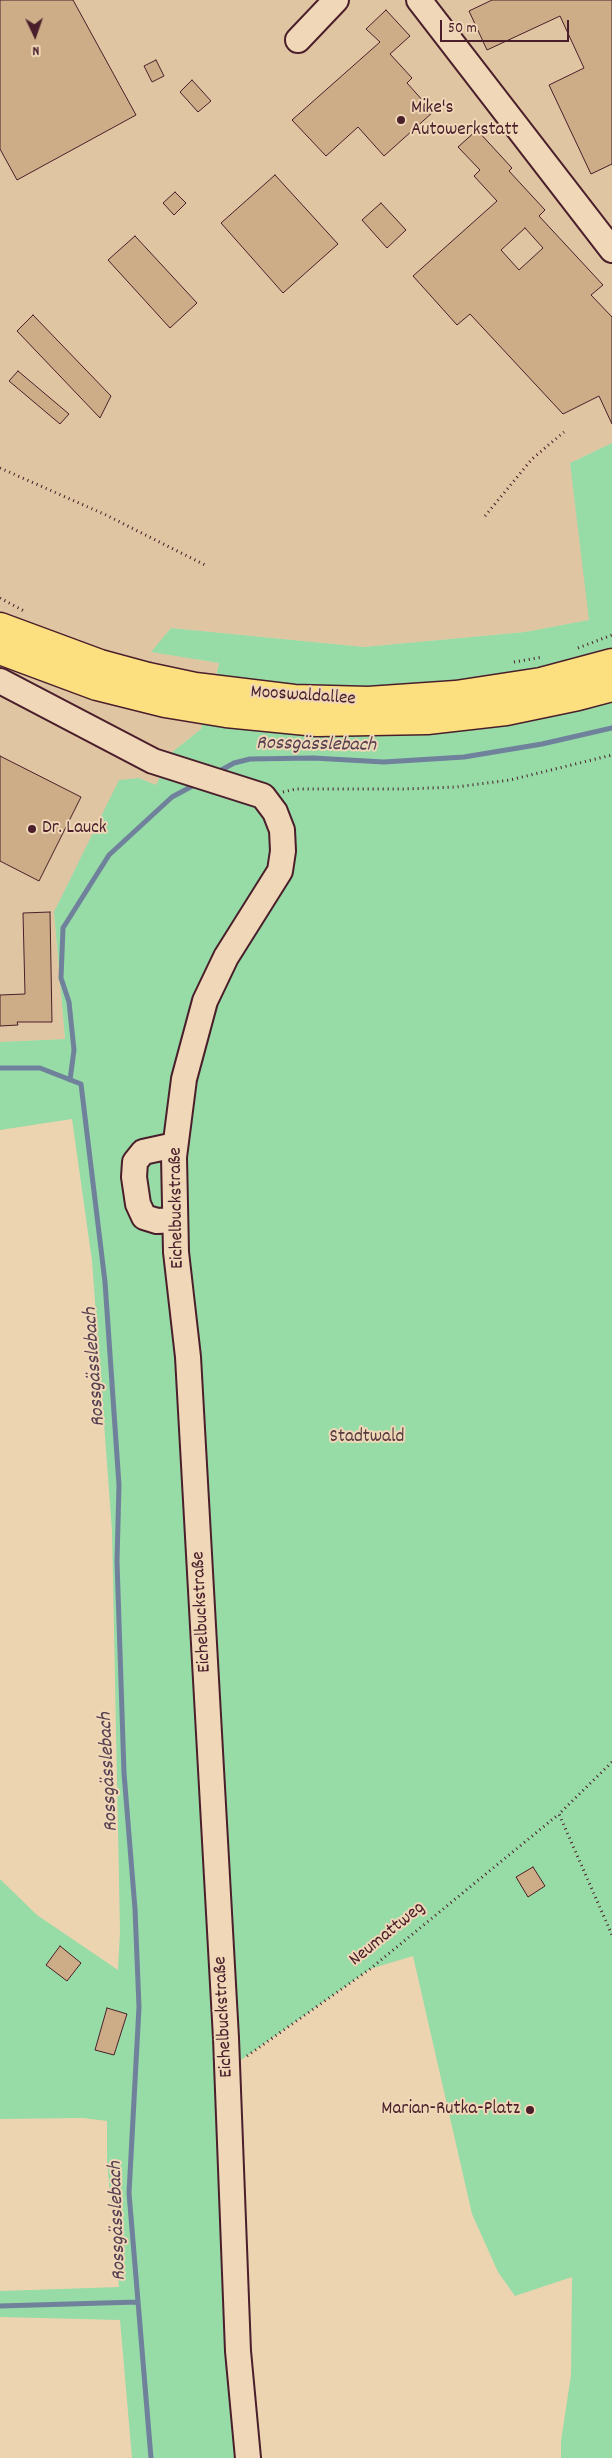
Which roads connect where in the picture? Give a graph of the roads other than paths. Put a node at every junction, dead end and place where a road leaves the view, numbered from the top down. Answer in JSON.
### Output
{"nodes":[{"id":1,"x":336,"y":0,"type":"edge"},
{"id":2,"x":419,"y":0,"type":"edge"},
{"id":3,"x":298,"y":40,"type":"dead end"},
{"id":4,"x":612,"y":250,"type":"edge"},
{"id":5,"x":0,"y":627,"type":"edge"},
{"id":6,"x":0,"y":650,"type":"edge"},
{"id":7,"x":612,"y":663,"type":"edge"},
{"id":8,"x":612,"y":687,"type":"edge"},
{"id":9,"x":2,"y":688,"type":"edge"},
{"id":10,"x":175,"y":1146,"type":"junction"},
{"id":11,"x":175,"y":1220,"type":"junction"},
{"id":12,"x":248,"y":2458,"type":"edge"}],
"edges":[{"from":1,"to":3,"type":"street"},
{"from":2,"to":4,"type":"street"},
{"from":5,"to":7,"type":"main road","name":"Mooswaldallee"},
{"from":6,"to":8,"type":"main road","name":"Mooswaldallee"},
{"from":9,"to":10,"type":"street","name":"Eichelbuckstraße"},
{"from":10,"to":11,"type":"street","name":"Eichelbuckstraße"},
{"from":10,"to":11,"type":"street"},
{"from":11,"to":12,"type":"street","name":"Eichelbuckstraße"}]}
